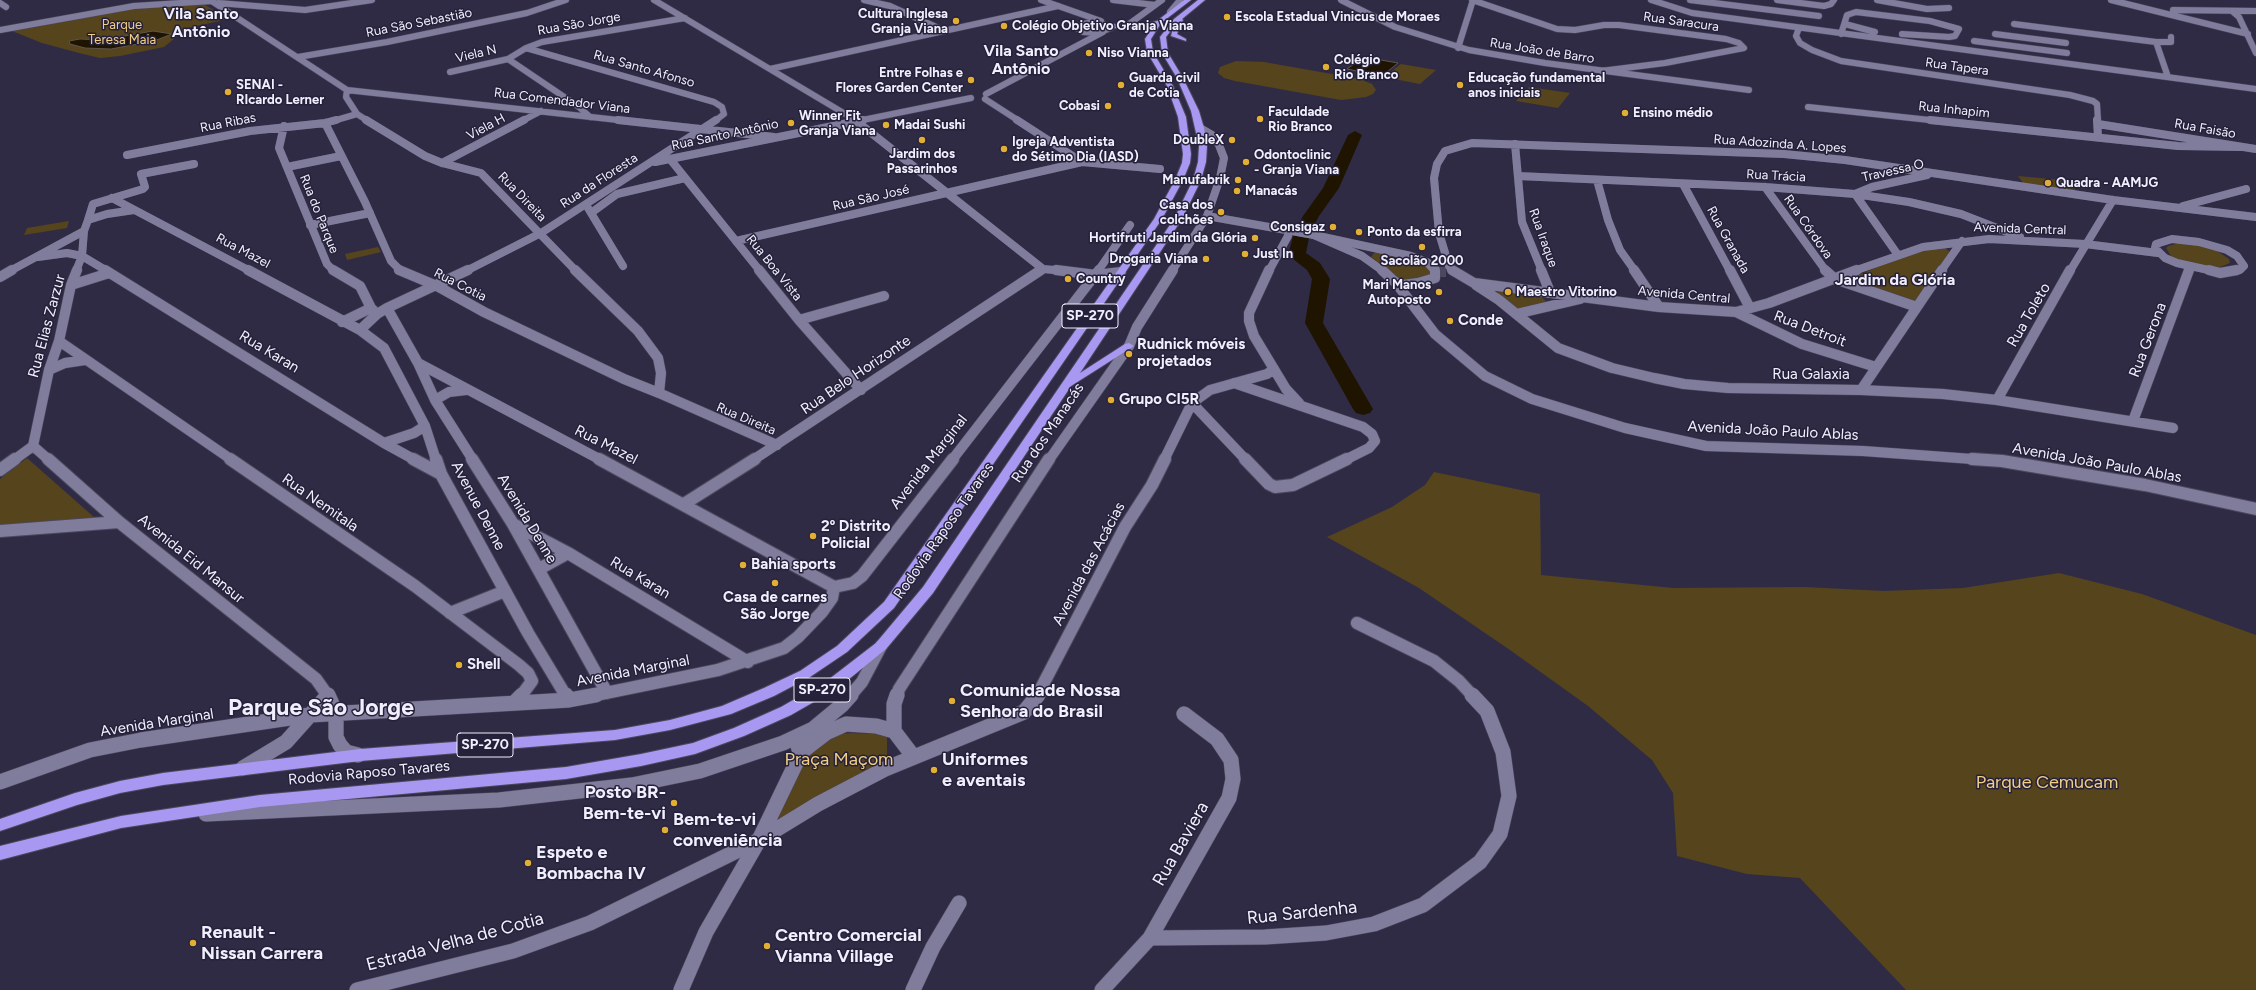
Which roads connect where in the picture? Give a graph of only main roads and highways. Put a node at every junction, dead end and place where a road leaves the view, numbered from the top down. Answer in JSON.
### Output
{"nodes":[{"id":1,"x":1188,"y":0,"type":"edge"},
{"id":2,"x":1202,"y":0,"type":"edge"},
{"id":3,"x":1176,"y":13,"type":"junction"},
{"id":4,"x":1159,"y":22,"type":"junction"},
{"id":5,"x":1148,"y":39,"type":"junction"},
{"id":6,"x":1172,"y":66,"type":"junction"},
{"id":7,"x":1128,"y":346,"type":"road end"},
{"id":8,"x":1063,"y":388,"type":"junction"},
{"id":9,"x":0,"y":825,"type":"edge"},
{"id":10,"x":0,"y":853,"type":"edge"}],
"edges":[{"from":1,"to":3,"type":"highway","name":"Rodovia Raposo Tavares","number":"SP-270"},
{"from":2,"to":3,"type":"highway","name":"Rodovia Raposo Tavares","number":"SP-270"},
{"from":3,"to":4,"type":"highway","name":"Rodovia Raposo Tavares","number":"SP-270"},
{"from":3,"to":6,"type":"highway"},
{"from":3,"to":6,"type":"highway","name":"Rodovia Raposo Tavares","number":"SP-270"},
{"from":4,"to":5,"type":"highway","name":"Rodovia Raposo Tavares","number":"SP-270"},
{"from":4,"to":5,"type":"highway"},
{"from":5,"to":9,"type":"highway","name":"Rodovia Raposo Tavares","number":"SP-270"},
{"from":6,"to":8,"type":"highway","name":"Rodovia Raposo Tavares","number":"SP-270"},
{"from":7,"to":8,"type":"highway"},
{"from":8,"to":10,"type":"highway","name":"Rodovia Raposo Tavares","number":"SP-270"}]}
